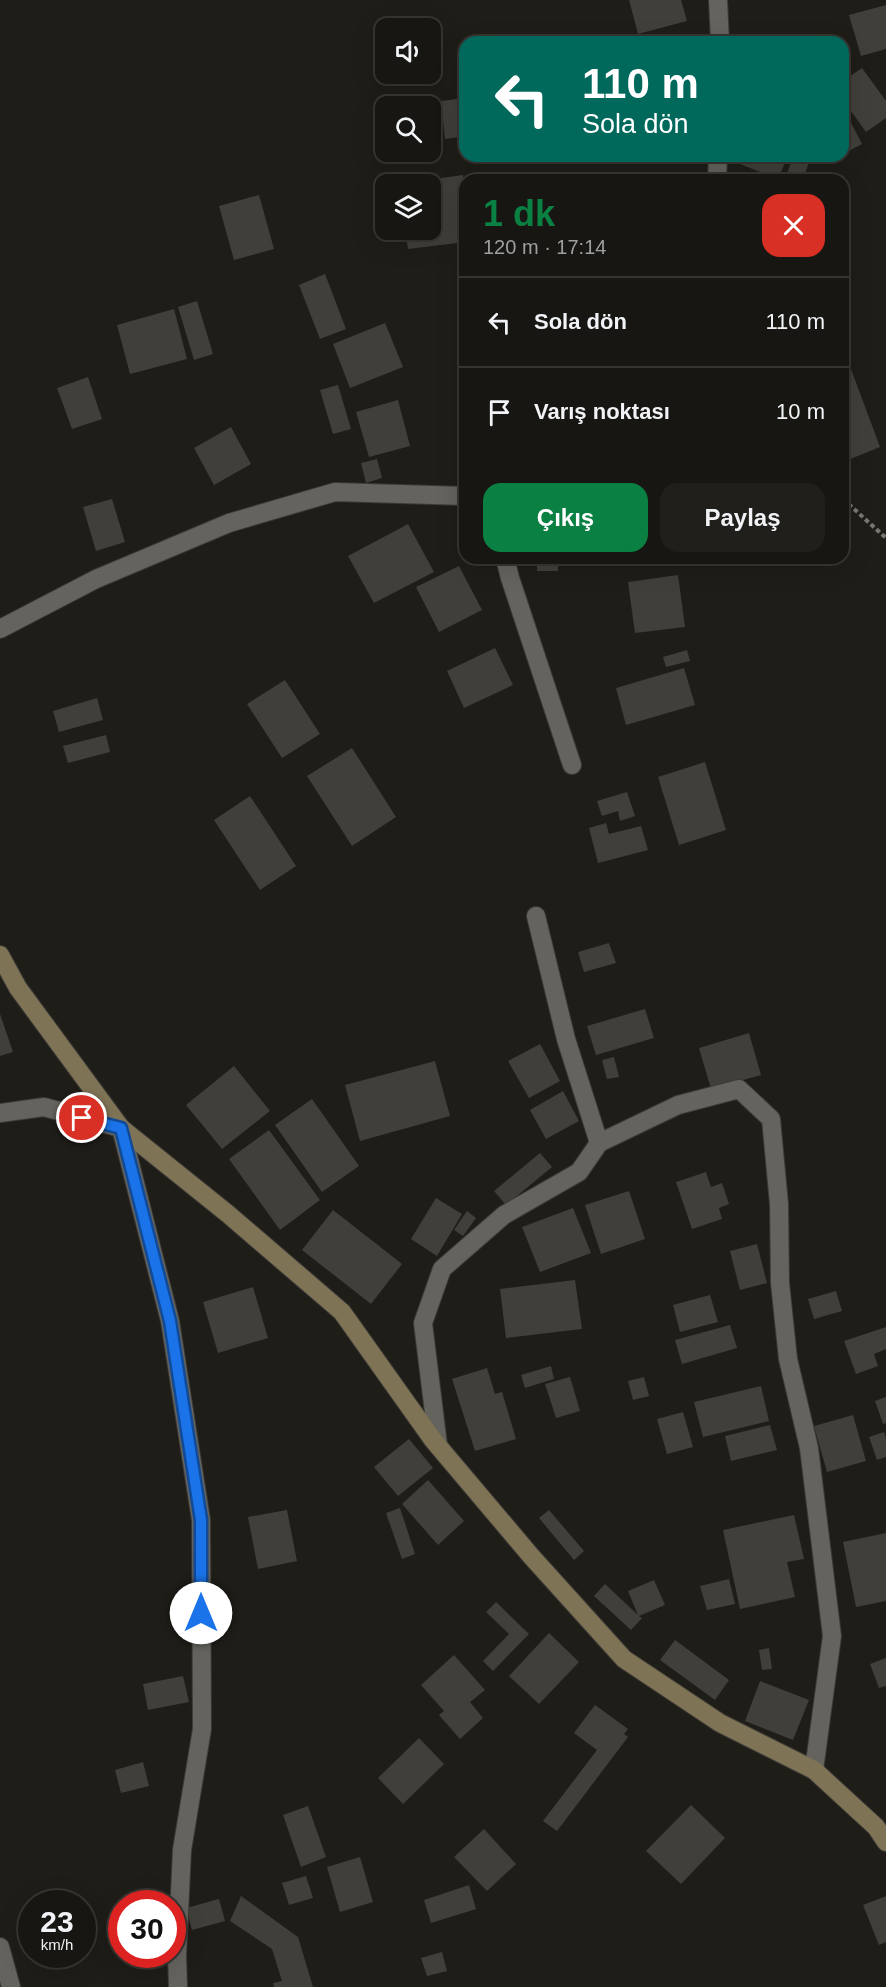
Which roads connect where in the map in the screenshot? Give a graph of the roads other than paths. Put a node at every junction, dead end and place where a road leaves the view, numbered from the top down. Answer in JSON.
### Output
{"nodes":[{"id":1,"x":718,"y":0,"type":"edge"},
{"id":2,"x":720,"y":36,"type":"edge"},
{"id":3,"x":459,"y":496,"type":"edge"},
{"id":4,"x":507,"y":564,"type":"edge"},
{"id":5,"x":0,"y":629,"type":"edge"},
{"id":6,"x":572,"y":765,"type":"dead end"},
{"id":7,"x":536,"y":916,"type":"dead end"},
{"id":8,"x":0,"y":955,"type":"edge"},
{"id":9,"x":0,"y":1113,"type":"edge"},
{"id":10,"x":121,"y":1128,"type":"junction"},
{"id":11,"x":599,"y":1143,"type":"junction"},
{"id":12,"x":438,"y":1445,"type":"junction"},
{"id":13,"x":814,"y":1770,"type":"junction"},
{"id":14,"x":886,"y":1842,"type":"edge"},
{"id":15,"x":0,"y":1947,"type":"edge"},
{"id":16,"x":11,"y":1987,"type":"edge"},
{"id":17,"x":178,"y":1987,"type":"edge"}],
"edges":[{"from":1,"to":2,"type":"street"},
{"from":3,"to":5,"type":"street"},
{"from":4,"to":6,"type":"street"},
{"from":7,"to":11,"type":"street"},
{"from":8,"to":10,"type":"street"},
{"from":9,"to":10,"type":"street"},
{"from":10,"to":12,"type":"street"},
{"from":10,"to":17,"type":"street"},
{"from":11,"to":12,"type":"street"},
{"from":11,"to":13,"type":"street"},
{"from":12,"to":13,"type":"street"},
{"from":13,"to":14,"type":"street"},
{"from":15,"to":16,"type":"street"}]}
